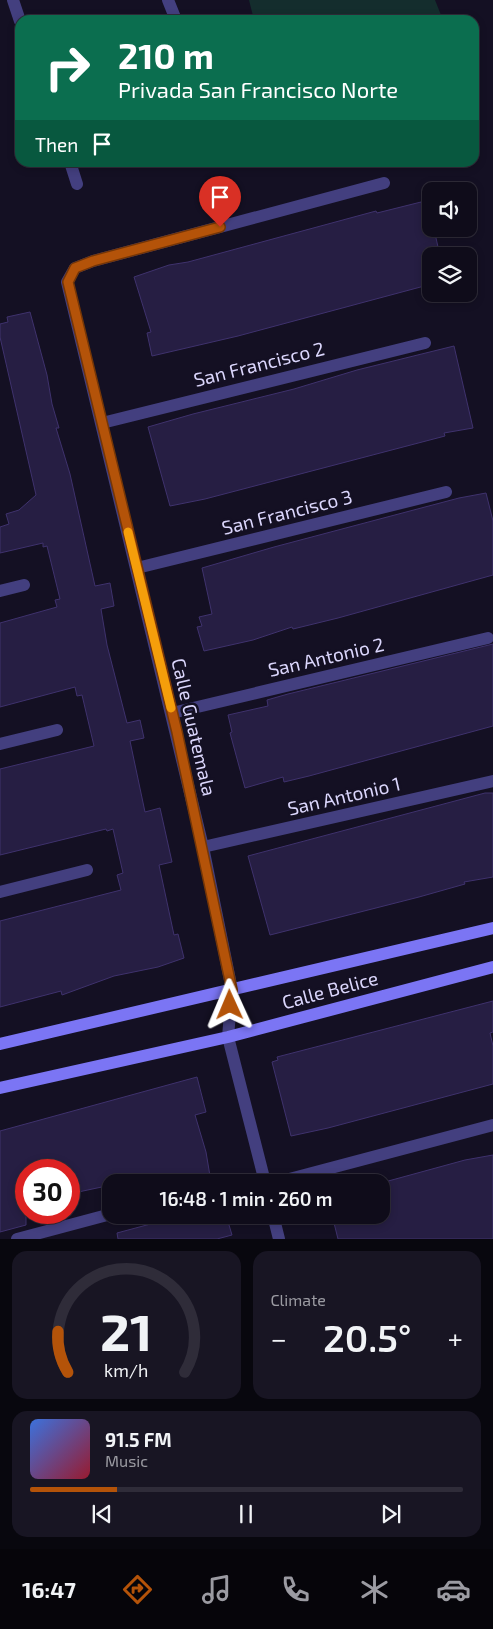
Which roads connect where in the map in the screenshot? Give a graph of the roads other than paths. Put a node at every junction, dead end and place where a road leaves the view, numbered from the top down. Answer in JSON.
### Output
{"nodes":[{"id":1,"x":13,"y":0,"type":"edge"},
{"id":2,"x":168,"y":0,"type":"edge"},
{"id":3,"x":18,"y":15,"type":"edge"},
{"id":4,"x":174,"y":15,"type":"edge"},
{"id":5,"x":72,"y":167,"type":"edge"},
{"id":6,"x":77,"y":184,"type":"dead end"},
{"id":7,"x":384,"y":184,"type":"dead end"},
{"id":8,"x":425,"y":343,"type":"dead end"},
{"id":9,"x":102,"y":423,"type":"junction"},
{"id":10,"x":446,"y":492,"type":"dead end"},
{"id":11,"x":137,"y":568,"type":"junction"},
{"id":12,"x":24,"y":585,"type":"dead end"},
{"id":13,"x":0,"y":591,"type":"edge"},
{"id":14,"x":488,"y":638,"type":"dead end"},
{"id":15,"x":172,"y":713,"type":"junction"},
{"id":16,"x":57,"y":730,"type":"dead end"},
{"id":17,"x":0,"y":744,"type":"edge"},
{"id":18,"x":493,"y":781,"type":"edge"},
{"id":19,"x":203,"y":847,"type":"junction"},
{"id":20,"x":87,"y":870,"type":"dead end"},
{"id":21,"x":0,"y":892,"type":"edge"},
{"id":22,"x":493,"y":928,"type":"edge"},
{"id":23,"x":493,"y":967,"type":"edge"},
{"id":24,"x":232,"y":990,"type":"junction"},
{"id":25,"x":228,"y":1037,"type":"junction"},
{"id":26,"x":0,"y":1044,"type":"edge"},
{"id":27,"x":0,"y":1088,"type":"edge"},
{"id":28,"x":493,"y":1124,"type":"edge"},
{"id":29,"x":263,"y":1174,"type":"edge"},
{"id":30,"x":308,"y":1174,"type":"edge"},
{"id":31,"x":102,"y":1216,"type":"edge"},
{"id":32,"x":275,"y":1224,"type":"edge"},
{"id":33,"x":17,"y":1239,"type":"edge"},
{"id":34,"x":279,"y":1239,"type":"edge"}],
"edges":[{"from":1,"to":3,"type":"street"},
{"from":2,"to":4,"type":"street"},
{"from":5,"to":6,"type":"street"},
{"from":7,"to":9,"type":"street","name":"Calle Guatemala"},
{"from":8,"to":9,"type":"street","name":"San Francisco 2"},
{"from":9,"to":11,"type":"street","name":"Calle Guatemala"},
{"from":10,"to":11,"type":"street","name":"San Francisco 3"},
{"from":11,"to":15,"type":"street","name":"Calle Guatemala"},
{"from":12,"to":13,"type":"street"},
{"from":14,"to":15,"type":"street","name":"San Antonio 2"},
{"from":15,"to":19,"type":"street","name":"Calle Guatemala"},
{"from":16,"to":17,"type":"street"},
{"from":18,"to":19,"type":"street","name":"San Antonio 1"},
{"from":19,"to":24,"type":"street","name":"Calle Guatemala"},
{"from":20,"to":21,"type":"street"},
{"from":22,"to":24,"type":"street","name":"Calle Belice"},
{"from":23,"to":25,"type":"street","name":"Calle Belice"},
{"from":24,"to":25,"type":"street","name":"Calle Guatemala"},
{"from":24,"to":26,"type":"street","name":"Calle Belice"},
{"from":25,"to":27,"type":"street","name":"Calle Belice"},
{"from":25,"to":29,"type":"street","name":"Calle Guatemala"},
{"from":28,"to":30,"type":"street"},
{"from":31,"to":33,"type":"street"},
{"from":32,"to":34,"type":"street"}]}
